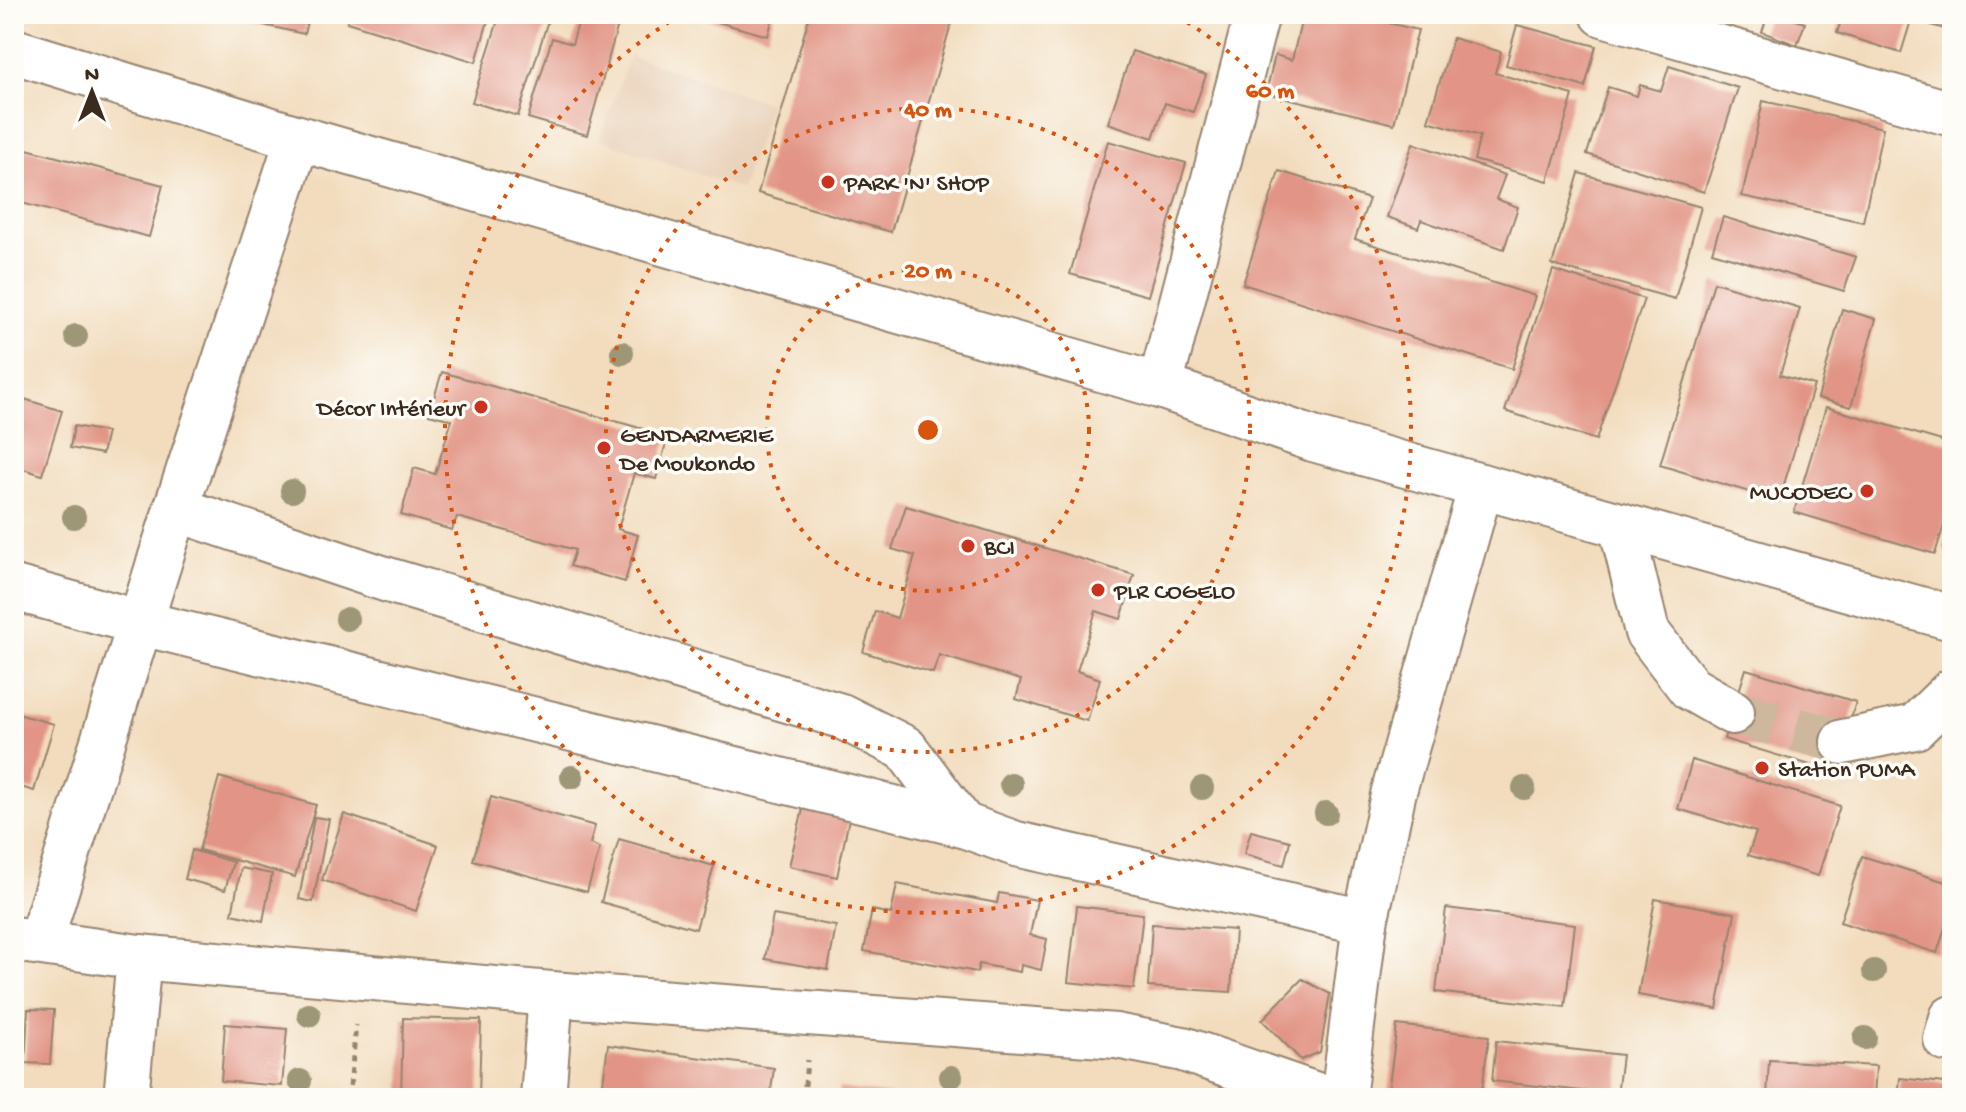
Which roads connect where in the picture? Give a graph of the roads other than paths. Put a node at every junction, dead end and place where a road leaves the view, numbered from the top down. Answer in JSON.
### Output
{"nodes":[{"id":1,"x":1257,"y":14,"type":"edge"},
{"id":2,"x":1603,"y":14,"type":"edge"},
{"id":3,"x":14,"y":51,"type":"edge"},
{"id":4,"x":1952,"y":114,"type":"edge"},
{"id":5,"x":298,"y":138,"type":"junction"},
{"id":6,"x":1160,"y":386,"type":"junction"},
{"id":7,"x":1481,"y":486,"type":"junction"},
{"id":8,"x":176,"y":509,"type":"junction"},
{"id":9,"x":1621,"y":525,"type":"junction"},
{"id":10,"x":14,"y":588,"type":"edge"},
{"id":11,"x":1952,"y":618,"type":"edge"},
{"id":12,"x":141,"y":623,"type":"junction"},
{"id":13,"x":1952,"y":691,"type":"edge"},
{"id":14,"x":1732,"y":712,"type":"tunnel mouth"},
{"id":15,"x":1843,"y":742,"type":"tunnel mouth"},
{"id":16,"x":963,"y":825,"type":"junction"},
{"id":17,"x":1365,"y":922,"type":"junction"},
{"id":18,"x":27,"y":940,"type":"edge"},
{"id":19,"x":139,"y":957,"type":"junction"},
{"id":20,"x":551,"y":994,"type":"junction"},
{"id":21,"x":126,"y":1098,"type":"edge"},
{"id":22,"x":543,"y":1098,"type":"edge"},
{"id":23,"x":1325,"y":1098,"type":"edge"},
{"id":24,"x":1343,"y":1098,"type":"edge"}],
"edges":[{"from":1,"to":6,"type":"street"},
{"from":2,"to":4,"type":"street"},
{"from":3,"to":5,"type":"street"},
{"from":5,"to":6,"type":"street"},
{"from":5,"to":8,"type":"street"},
{"from":6,"to":7,"type":"street"},
{"from":7,"to":9,"type":"street"},
{"from":7,"to":17,"type":"street"},
{"from":8,"to":12,"type":"street"},
{"from":8,"to":16,"type":"street"},
{"from":9,"to":11,"type":"street"},
{"from":9,"to":14,"type":"street"},
{"from":10,"to":12,"type":"street"},
{"from":12,"to":16,"type":"street"},
{"from":12,"to":18,"type":"street"},
{"from":13,"to":15,"type":"street"},
{"from":16,"to":17,"type":"street"},
{"from":17,"to":24,"type":"street"},
{"from":18,"to":19,"type":"street"},
{"from":19,"to":20,"type":"street"},
{"from":19,"to":21,"type":"street"},
{"from":20,"to":22,"type":"street"},
{"from":20,"to":23,"type":"street"}]}
